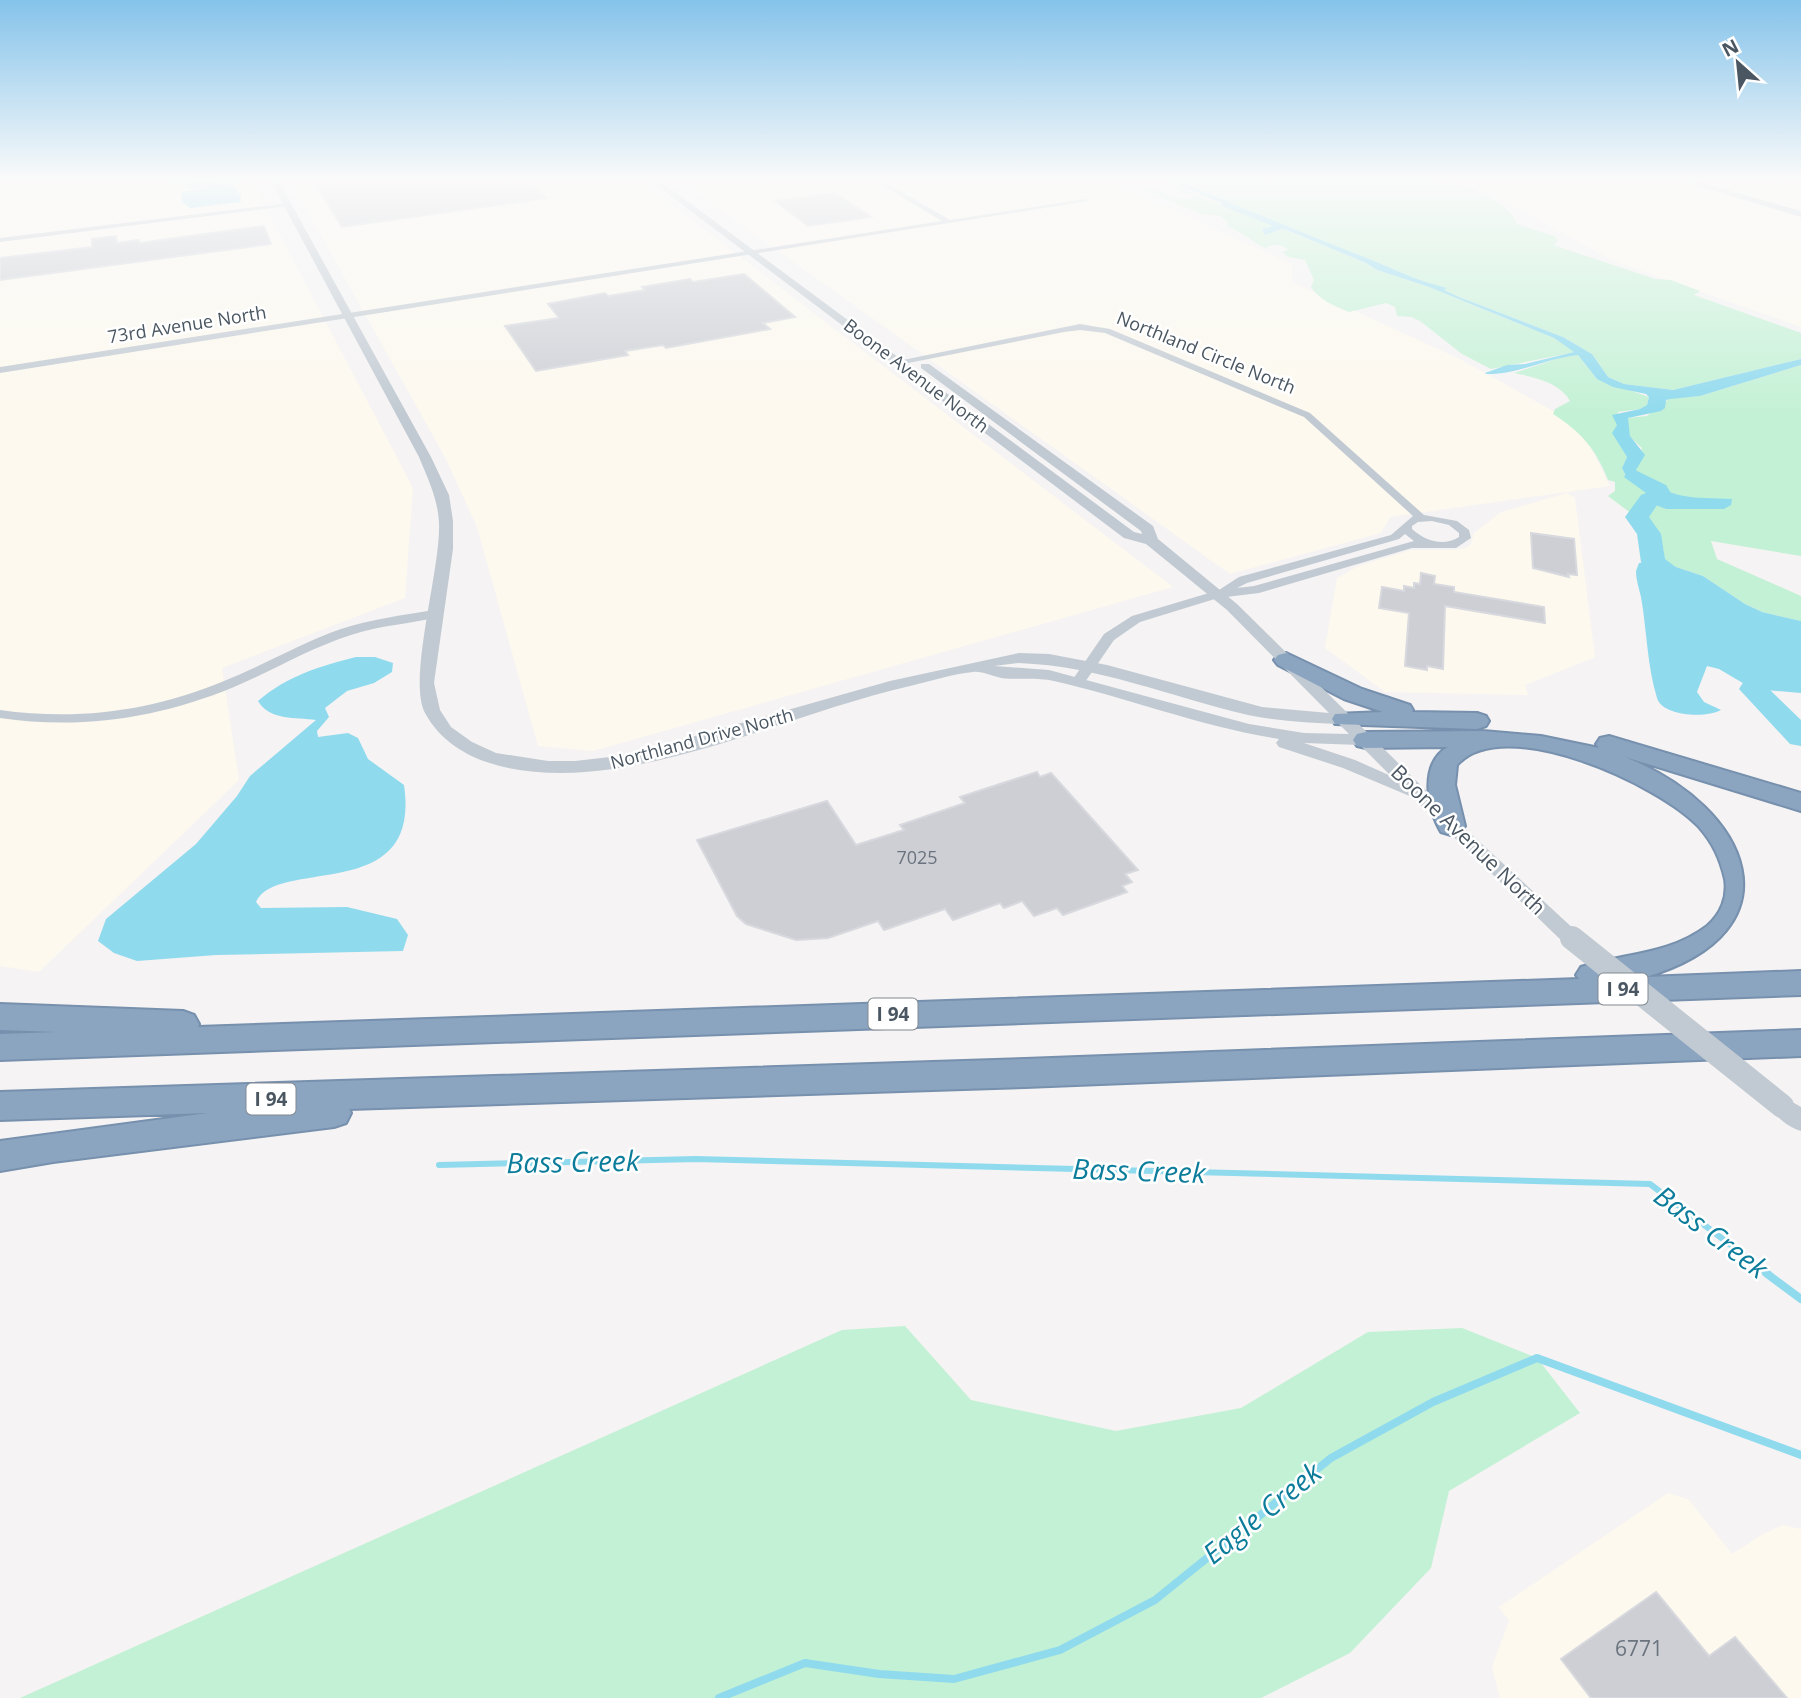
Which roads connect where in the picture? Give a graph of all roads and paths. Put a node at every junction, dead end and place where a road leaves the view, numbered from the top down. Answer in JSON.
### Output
{"nodes":[{"id":1,"x":317,"y":257,"type":"edge"},
{"id":2,"x":724,"y":257,"type":"edge"},
{"id":3,"x":757,"y":257,"type":"edge"},
{"id":4,"x":775,"y":257,"type":"edge"},
{"id":5,"x":348,"y":316,"type":"junction"},
{"id":6,"x":871,"y":327,"type":"dead end"},
{"id":7,"x":904,"y":351,"type":"dead end"},
{"id":8,"x":915,"y":359,"type":"junction"},
{"id":9,"x":898,"y":362,"type":"junction"},
{"id":10,"x":0,"y":370,"type":"edge"},
{"id":11,"x":1421,"y":518,"type":"junction"},
{"id":12,"x":1406,"y":527,"type":"junction"},
{"id":13,"x":1151,"y":541,"type":"junction"},
{"id":14,"x":1433,"y":544,"type":"junction"},
{"id":15,"x":1217,"y":594,"type":"junction"},
{"id":16,"x":435,"y":614,"type":"junction"},
{"id":17,"x":1286,"y":660,"type":"junction"},
{"id":18,"x":1089,"y":665,"type":"junction"},
{"id":19,"x":976,"y":667,"type":"junction"},
{"id":20,"x":1078,"y":682,"type":"junction"},
{"id":21,"x":0,"y":714,"type":"edge"},
{"id":22,"x":1344,"y":719,"type":"junction"},
{"id":23,"x":1459,"y":721,"type":"junction"},
{"id":24,"x":1248,"y":729,"type":"junction"},
{"id":25,"x":1366,"y":740,"type":"junction"},
{"id":26,"x":1517,"y":741,"type":"junction"},
{"id":27,"x":1423,"y":798,"type":"junction"},
{"id":28,"x":1801,"y":802,"type":"edge"},
{"id":29,"x":1451,"y":826,"type":"junction"},
{"id":30,"x":1801,"y":983,"type":"edge"},
{"id":31,"x":1363,"y":998,"type":"junction"},
{"id":32,"x":0,"y":1017,"type":"edge"},
{"id":33,"x":424,"y":1032,"type":"junction"},
{"id":34,"x":1801,"y":1043,"type":"edge"},
{"id":35,"x":1705,"y":1046,"type":"junction"},
{"id":36,"x":0,"y":1047,"type":"edge"},
{"id":37,"x":1801,"y":1052,"type":"edge"},
{"id":38,"x":542,"y":1088,"type":"junction"},
{"id":39,"x":0,"y":1106,"type":"edge"},
{"id":40,"x":1801,"y":1121,"type":"edge"},
{"id":41,"x":0,"y":1156,"type":"edge"}],
"edges":[{"from":1,"to":5,"type":"street","name":"Northland Drive North"},
{"from":2,"to":5,"type":"street","name":"73rd Avenue North"},
{"from":3,"to":9,"type":"street","name":"Boone Avenue North"},
{"from":4,"to":6,"type":"street","name":"Boone Avenue North"},
{"from":5,"to":10,"type":"street","name":"73rd Avenue North"},
{"from":5,"to":16,"type":"street","name":"Northland Drive North"},
{"from":7,"to":8,"type":"street","name":"Boone Avenue North"},
{"from":8,"to":9,"type":"street","name":"Northland Circle North"},
{"from":8,"to":11,"type":"street","name":"Northland Circle North"},
{"from":8,"to":13,"type":"street","name":"Boone Avenue North"},
{"from":9,"to":13,"type":"street","name":"Boone Avenue North"},
{"from":11,"to":12,"type":"street"},
{"from":11,"to":14,"type":"street"},
{"from":12,"to":14,"type":"street"},
{"from":12,"to":15,"type":"street"},
{"from":13,"to":15,"type":"street","name":"Boone Avenue North"},
{"from":14,"to":15,"type":"street"},
{"from":15,"to":17,"type":"street","name":"Boone Avenue North"},
{"from":15,"to":18,"type":"street"},
{"from":16,"to":19,"type":"street","name":"Northland Drive North"},
{"from":16,"to":21,"type":"street"},
{"from":17,"to":22,"type":"street","name":"Boone Avenue North"},
{"from":17,"to":23,"type":"highway"},
{"from":18,"to":19,"type":"street","name":"Northland Drive North"},
{"from":18,"to":20,"type":"street"},
{"from":18,"to":22,"type":"street","name":"Northland Drive North"},
{"from":19,"to":20,"type":"street","name":"Northland Drive North"},
{"from":20,"to":24,"type":"street","name":"Northland Drive North"},
{"from":22,"to":23,"type":"highway"},
{"from":22,"to":25,"type":"street","name":"Boone Avenue North"},
{"from":23,"to":28,"type":"highway"},
{"from":24,"to":25,"type":"street","name":"Northland Drive North"},
{"from":24,"to":27,"type":"street"},
{"from":25,"to":26,"type":"highway"},
{"from":25,"to":27,"type":"street","name":"Boone Avenue North"},
{"from":26,"to":29,"type":"highway"},
{"from":26,"to":31,"type":"highway"},
{"from":27,"to":29,"type":"street","name":"Boone Avenue North"},
{"from":29,"to":40,"type":"street","name":"Boone Avenue North","bridge":true},
{"from":30,"to":31,"type":"highway","number":"I 94"},
{"from":31,"to":33,"type":"highway","number":"I 94"},
{"from":32,"to":33,"type":"highway"},
{"from":33,"to":36,"type":"highway","number":"I 94"},
{"from":34,"to":35,"type":"highway","number":"I 94"},
{"from":35,"to":37,"type":"highway"},
{"from":35,"to":38,"type":"highway","number":"I 94"},
{"from":38,"to":39,"type":"highway","number":"I 94"},
{"from":38,"to":41,"type":"highway"}]}
